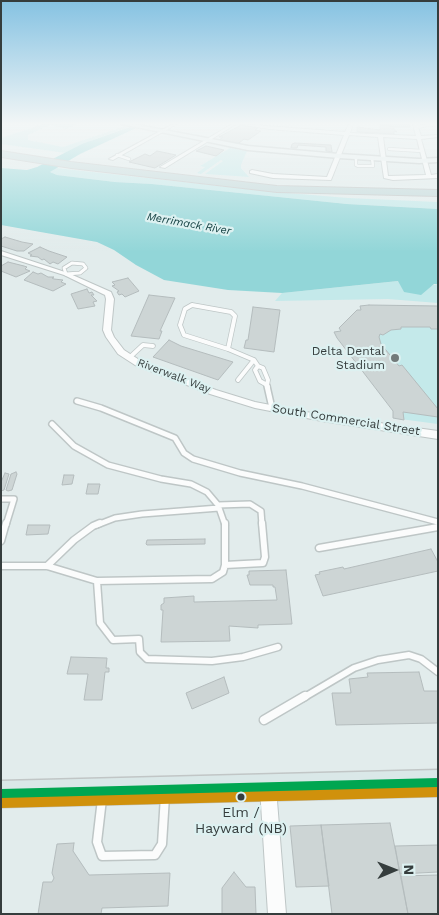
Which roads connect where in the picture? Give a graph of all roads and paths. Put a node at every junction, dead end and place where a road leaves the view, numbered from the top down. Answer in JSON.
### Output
{"nodes":[{"id":1,"x":104,"y":167,"type":"edge"},
{"id":2,"x":106,"y":167,"type":"edge"},
{"id":3,"x":334,"y":167,"type":"edge"},
{"id":4,"x":385,"y":167,"type":"edge"},
{"id":5,"x":428,"y":167,"type":"edge"},
{"id":6,"x":252,"y":172,"type":"dead end"},
{"id":7,"x":438,"y":176,"type":"edge"},
{"id":8,"x":435,"y":181,"type":"edge"},
{"id":9,"x":266,"y":183,"type":"joint"},
{"id":10,"x":277,"y":189,"type":"junction"},
{"id":11,"x":438,"y":193,"type":"edge"},
{"id":12,"x":438,"y":201,"type":"edge"},
{"id":13,"x":1,"y":252,"type":"edge"},
{"id":14,"x":66,"y":274,"type":"junction"},
{"id":15,"x":146,"y":340,"type":"dead end"},
{"id":16,"x":143,"y":346,"type":"junction"},
{"id":17,"x":153,"y":346,"type":"dead end"},
{"id":18,"x":228,"y":350,"type":"junction"},
{"id":19,"x":129,"y":358,"type":"junction"},
{"id":20,"x":254,"y":360,"type":"junction"},
{"id":21,"x":238,"y":380,"type":"dead end"},
{"id":22,"x":77,"y":401,"type":"dead end"},
{"id":23,"x":254,"y":405,"type":"joint"},
{"id":24,"x":272,"y":408,"type":"junction"},
{"id":25,"x":52,"y":424,"type":"dead end"},
{"id":26,"x":438,"y":435,"type":"edge"},
{"id":27,"x":1,"y":499,"type":"edge"},
{"id":28,"x":219,"y":507,"type":"junction"},
{"id":29,"x":438,"y":522,"type":"edge"},
{"id":30,"x":438,"y":527,"type":"edge"},
{"id":31,"x":1,"y":540,"type":"edge"},
{"id":32,"x":318,"y":548,"type":"dead end"},
{"id":33,"x":225,"y":565,"type":"junction"},
{"id":34,"x":1,"y":566,"type":"edge"},
{"id":35,"x":47,"y":566,"type":"junction"},
{"id":36,"x":97,"y":581,"type":"junction"},
{"id":37,"x":278,"y":647,"type":"dead end"},
{"id":38,"x":438,"y":672,"type":"edge"},
{"id":39,"x":264,"y":720,"type":"dead end"},
{"id":40,"x":438,"y":784,"type":"edge"},
{"id":41,"x":268,"y":787,"type":"junction"},
{"id":42,"x":165,"y":789,"type":"junction"},
{"id":43,"x":102,"y":791,"type":"junction"},
{"id":44,"x":1,"y":794,"type":"edge"},
{"id":45,"x":277,"y":914,"type":"edge"}],
"edges":[{"from":1,"to":10,"type":"highway"},
{"from":2,"to":9,"type":"highway"},
{"from":3,"to":6,"type":"street"},
{"from":4,"to":8,"type":"street"},
{"from":5,"to":8,"type":"street"},
{"from":7,"to":8,"type":"street"},
{"from":8,"to":9,"type":"highway"},
{"from":10,"to":11,"type":"highway"},
{"from":10,"to":12,"type":"highway"},
{"from":13,"to":14,"type":"street","name":"Riverwalk Way"},
{"from":14,"to":14,"type":"lane"},
{"from":14,"to":19,"type":"street","name":"Riverwalk Way"},
{"from":15,"to":16,"type":"lane"},
{"from":16,"to":17,"type":"lane"},
{"from":16,"to":19,"type":"lane"},
{"from":18,"to":18,"type":"lane"},
{"from":18,"to":20,"type":"lane"},
{"from":19,"to":23,"type":"street","name":"Riverwalk Way"},
{"from":20,"to":21,"type":"lane"},
{"from":20,"to":24,"type":"lane"},
{"from":22,"to":29,"type":"lane"},
{"from":23,"to":24,"type":"street","name":"South Commercial Street"},
{"from":24,"to":26,"type":"street","name":"South Commercial Street"},
{"from":25,"to":28,"type":"lane"},
{"from":27,"to":31,"type":"lane"},
{"from":28,"to":33,"type":"lane"},
{"from":28,"to":33,"type":"lane"},
{"from":28,"to":35,"type":"lane"},
{"from":30,"to":32,"type":"lane"},
{"from":33,"to":36,"type":"lane"},
{"from":34,"to":35,"type":"lane"},
{"from":35,"to":36,"type":"lane"},
{"from":36,"to":37,"type":"lane"},
{"from":38,"to":39,"type":"lane"},
{"from":40,"to":41,"type":"main road"},
{"from":41,"to":42,"type":"main road"},
{"from":41,"to":45,"type":"street"},
{"from":42,"to":43,"type":"main road"},
{"from":42,"to":43,"type":"lane"},
{"from":43,"to":44,"type":"main road"}]}
